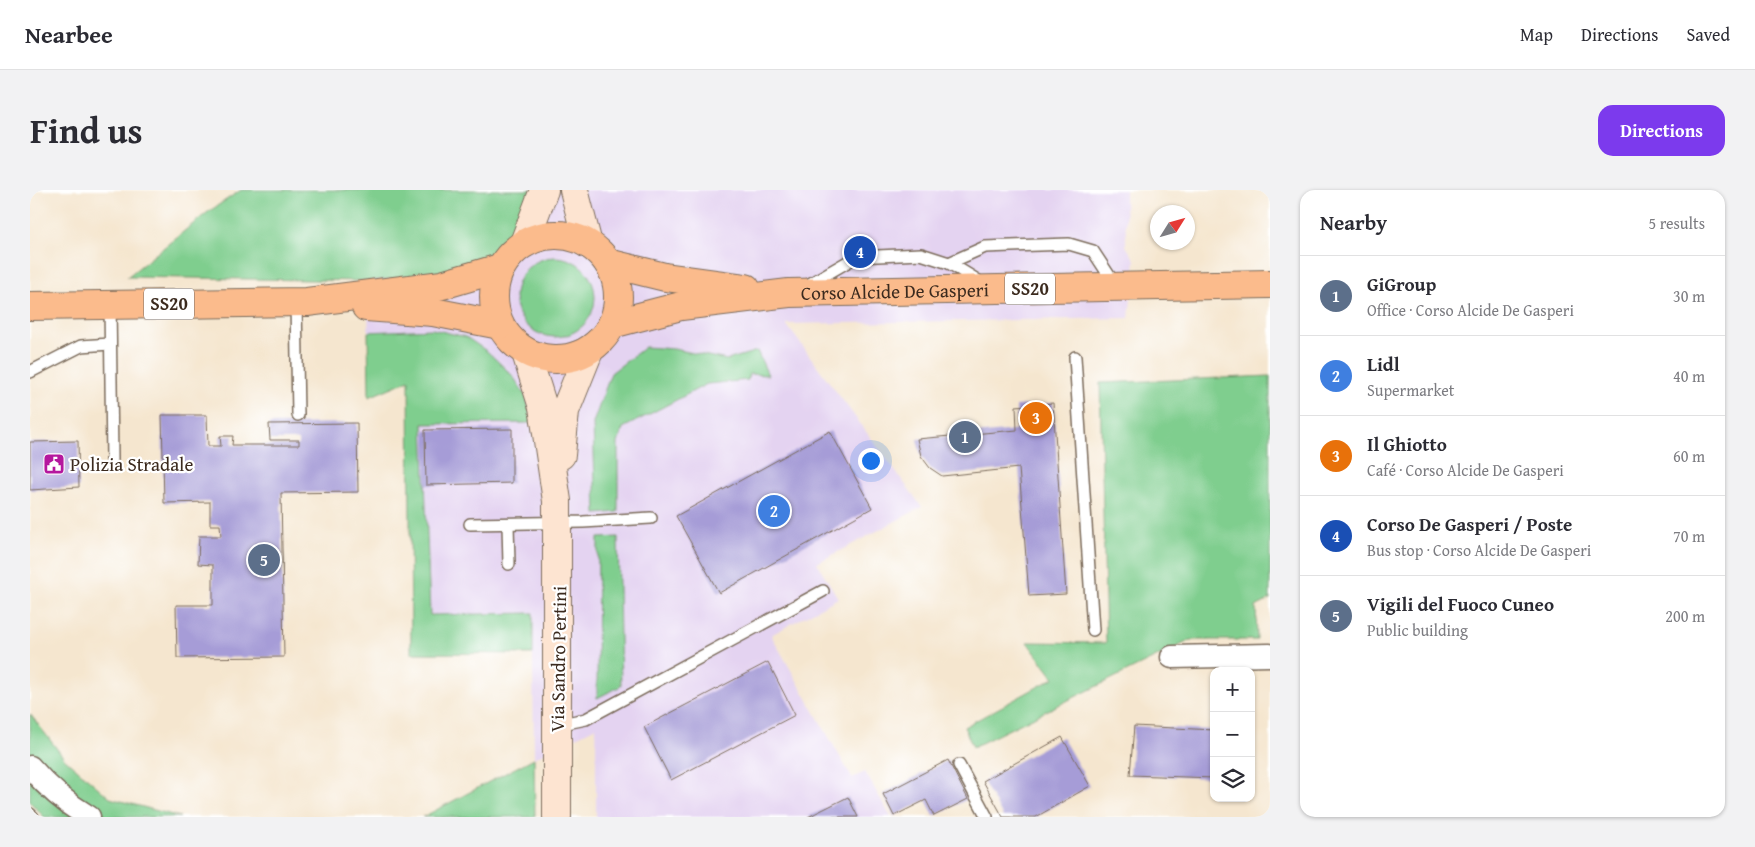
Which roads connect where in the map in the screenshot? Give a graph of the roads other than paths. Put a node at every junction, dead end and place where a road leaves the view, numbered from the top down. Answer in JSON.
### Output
{"nodes":[{"id":1,"x":544,"y":190,"type":"edge"},
{"id":2,"x":574,"y":190,"type":"edge"},
{"id":3,"x":524,"y":243,"type":"junction"},
{"id":4,"x":588,"y":244,"type":"junction"},
{"id":5,"x":608,"y":263,"type":"junction"},
{"id":6,"x":949,"y":263,"type":"junction"},
{"id":7,"x":500,"y":268,"type":"junction"},
{"id":8,"x":1270,"y":284,"type":"edge"},
{"id":9,"x":1117,"y":287,"type":"junction"},
{"id":10,"x":992,"y":290,"type":"junction"},
{"id":11,"x":793,"y":293,"type":"junction"},
{"id":12,"x":302,"y":302,"type":"junction"},
{"id":13,"x":110,"y":304,"type":"junction"},
{"id":14,"x":30,"y":306,"type":"edge"},
{"id":15,"x":612,"y":324,"type":"junction"},
{"id":16,"x":500,"y":325,"type":"junction"},
{"id":17,"x":110,"y":344,"type":"junction"},
{"id":18,"x":589,"y":351,"type":"junction"},
{"id":19,"x":526,"y":353,"type":"junction"},
{"id":20,"x":1075,"y":357,"type":"dead end"},
{"id":21,"x":30,"y":372,"type":"edge"},
{"id":22,"x":298,"y":414,"type":"dead end"},
{"id":23,"x":112,"y":460,"type":"dead end"},
{"id":24,"x":557,"y":511,"type":"junction"},
{"id":25,"x":651,"y":518,"type":"dead end"},
{"id":26,"x":470,"y":524,"type":"dead end"},
{"id":27,"x":508,"y":524,"type":"junction"},
{"id":28,"x":509,"y":564,"type":"dead end"},
{"id":29,"x":823,"y":590,"type":"dead end"},
{"id":30,"x":1093,"y":630,"type":"dead end"},
{"id":31,"x":1270,"y":655,"type":"edge"},
{"id":32,"x":1172,"y":657,"type":"dead end"},
{"id":33,"x":557,"y":725,"type":"junction"},
{"id":34,"x":959,"y":765,"type":"dead end"},
{"id":35,"x":30,"y":767,"type":"edge"},
{"id":36,"x":30,"y":814,"type":"edge"},
{"id":37,"x":33,"y":817,"type":"edge"},
{"id":38,"x":89,"y":817,"type":"edge"},
{"id":39,"x":557,"y":817,"type":"edge"},
{"id":40,"x":987,"y":817,"type":"edge"}],
"edges":[{"from":1,"to":3,"type":"street"},
{"from":2,"to":4,"type":"street"},
{"from":3,"to":4,"type":"main road"},
{"from":3,"to":7,"type":"main road"},
{"from":4,"to":5,"type":"main road"},
{"from":5,"to":11,"type":"main road","name":"Corso Alcide De Gasperi","number":"SS20"},
{"from":5,"to":15,"type":"main road"},
{"from":6,"to":9,"type":"lane"},
{"from":6,"to":10,"type":"lane"},
{"from":6,"to":11,"type":"lane"},
{"from":7,"to":12,"type":"main road","number":"SS20"},
{"from":7,"to":16,"type":"main road"},
{"from":8,"to":9,"type":"main road","name":"Corso Alcide De Gasperi","number":"SS20"},
{"from":9,"to":10,"type":"main road","name":"Corso Alcide De Gasperi","number":"SS20"},
{"from":10,"to":11,"type":"main road","name":"Corso Alcide De Gasperi","number":"SS20"},
{"from":11,"to":15,"type":"main road","name":"Corso Alcide De Gasperi","number":"SS20"},
{"from":12,"to":13,"type":"main road","number":"SS20"},
{"from":12,"to":16,"type":"main road","number":"SS20"},
{"from":12,"to":22,"type":"lane"},
{"from":13,"to":14,"type":"main road","number":"SS20"},
{"from":13,"to":17,"type":"lane"},
{"from":15,"to":18,"type":"main road"},
{"from":16,"to":19,"type":"main road"},
{"from":17,"to":21,"type":"lane"},
{"from":17,"to":23,"type":"lane"},
{"from":18,"to":19,"type":"main road"},
{"from":18,"to":24,"type":"street","name":"Via Sandro Pertini"},
{"from":19,"to":24,"type":"street","name":"Via Sandro Pertini"},
{"from":20,"to":30,"type":"lane"},
{"from":24,"to":25,"type":"lane"},
{"from":24,"to":27,"type":"lane"},
{"from":24,"to":33,"type":"street","name":"Via Sandro Pertini"},
{"from":26,"to":27,"type":"lane"},
{"from":27,"to":28,"type":"lane"},
{"from":29,"to":33,"type":"lane"},
{"from":31,"to":32,"type":"street"},
{"from":33,"to":39,"type":"street","name":"Via Sandro Pertini"},
{"from":34,"to":40,"type":"lane"},
{"from":35,"to":38,"type":"street"},
{"from":36,"to":37,"type":"lane"}]}
